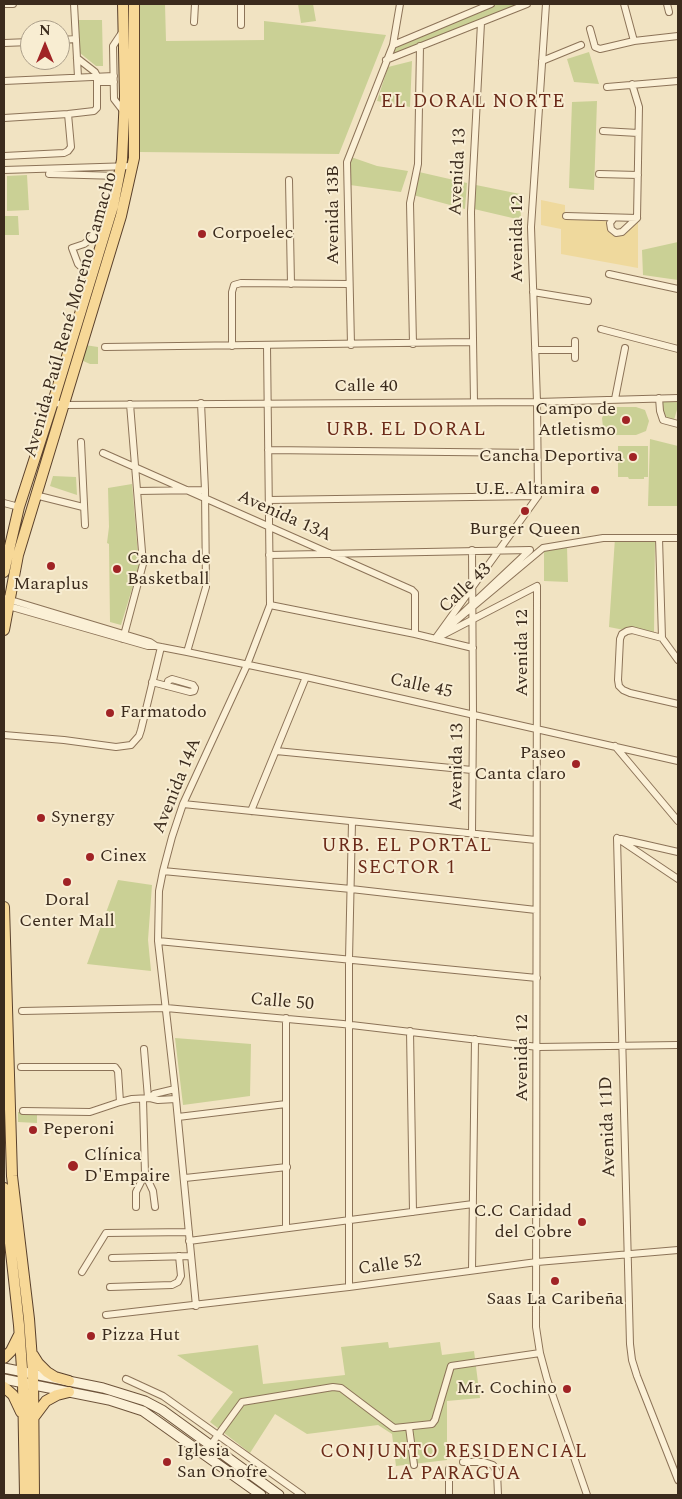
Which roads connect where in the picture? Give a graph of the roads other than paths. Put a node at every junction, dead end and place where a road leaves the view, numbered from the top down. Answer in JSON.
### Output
{"nodes":[{"id":1,"x":4,"y":4,"type":"edge"},
{"id":2,"x":12,"y":4,"type":"edge"},
{"id":3,"x":74,"y":4,"type":"edge"},
{"id":4,"x":123,"y":4,"type":"edge"},
{"id":5,"x":134,"y":4,"type":"edge"},
{"id":6,"x":195,"y":4,"type":"edge"},
{"id":7,"x":242,"y":4,"type":"edge"},
{"id":8,"x":400,"y":4,"type":"edge"},
{"id":9,"x":491,"y":4,"type":"edge"},
{"id":10,"x":527,"y":4,"type":"edge"},
{"id":11,"x":546,"y":4,"type":"edge"},
{"id":12,"x":624,"y":4,"type":"edge"},
{"id":13,"x":667,"y":4,"type":"edge"},
{"id":14,"x":669,"y":12,"type":"dead end"},
{"id":15,"x":194,"y":22,"type":"dead end"},
{"id":16,"x":481,"y":23,"type":"junction"},
{"id":17,"x":241,"y":25,"type":"dead end"},
{"id":18,"x":590,"y":28,"type":"dead end"},
{"id":19,"x":123,"y":30,"type":"junction"},
{"id":20,"x":678,"y":36,"type":"edge"},
{"id":21,"x":70,"y":39,"type":"edge"},
{"id":22,"x":76,"y":39,"type":"junction"},
{"id":23,"x":634,"y":41,"type":"junction"},
{"id":24,"x":20,"y":42,"type":"edge"},
{"id":25,"x":4,"y":43,"type":"edge"},
{"id":26,"x":392,"y":45,"type":"junction"},
{"id":27,"x":581,"y":45,"type":"dead end"},
{"id":28,"x":420,"y":46,"type":"junction"},
{"id":29,"x":77,"y":58,"type":"junction"},
{"id":30,"x":386,"y":60,"type":"junction"},
{"id":31,"x":542,"y":61,"type":"junction"},
{"id":32,"x":78,"y":77,"type":"junction"},
{"id":33,"x":98,"y":79,"type":"junction"},
{"id":34,"x":114,"y":79,"type":"junction"},
{"id":35,"x":4,"y":81,"type":"edge"},
{"id":36,"x":678,"y":81,"type":"edge"},
{"id":37,"x":632,"y":84,"type":"junction"},
{"id":38,"x":607,"y":87,"type":"dead end"},
{"id":39,"x":124,"y":112,"type":"junction"},
{"id":40,"x":68,"y":114,"type":"junction"},
{"id":41,"x":4,"y":118,"type":"edge"},
{"id":42,"x":603,"y":132,"type":"dead end"},
{"id":43,"x":638,"y":133,"type":"junction"},
{"id":44,"x":4,"y":156,"type":"edge"},
{"id":45,"x":132,"y":166,"type":"junction"},
{"id":46,"x":4,"y":170,"type":"edge"},
{"id":47,"x":120,"y":171,"type":"junction"},
{"id":48,"x":49,"y":174,"type":"dead end"},
{"id":49,"x":599,"y":174,"type":"dead end"},
{"id":50,"x":638,"y":176,"type":"junction"},
{"id":51,"x":289,"y":180,"type":"dead end"},
{"id":52,"x":115,"y":195,"type":"junction"},
{"id":53,"x":566,"y":216,"type":"dead end"},
{"id":54,"x":614,"y":218,"type":"junction"},
{"id":55,"x":637,"y":218,"type":"junction"},
{"id":56,"x":609,"y":274,"type":"dead end"},
{"id":57,"x":91,"y":276,"type":"junction"},
{"id":58,"x":291,"y":284,"type":"junction"},
{"id":59,"x":349,"y":284,"type":"junction"},
{"id":60,"x":678,"y":289,"type":"edge"},
{"id":61,"x":533,"y":292,"type":"junction"},
{"id":62,"x":588,"y":301,"type":"dead end"},
{"id":63,"x":601,"y":329,"type":"dead end"},
{"id":64,"x":575,"y":341,"type":"dead end"},
{"id":65,"x":472,"y":342,"type":"junction"},
{"id":66,"x":413,"y":344,"type":"junction"},
{"id":67,"x":351,"y":345,"type":"junction"},
{"id":68,"x":232,"y":346,"type":"junction"},
{"id":69,"x":267,"y":346,"type":"junction"},
{"id":70,"x":105,"y":347,"type":"dead end"},
{"id":71,"x":624,"y":348,"type":"dead end"},
{"id":72,"x":678,"y":349,"type":"edge"},
{"id":73,"x":535,"y":350,"type":"junction"},
{"id":74,"x":660,"y":398,"type":"junction"},
{"id":75,"x":678,"y":398,"type":"edge"},
{"id":76,"x":615,"y":399,"type":"junction"},
{"id":77,"x":474,"y":402,"type":"junction"},
{"id":78,"x":537,"y":402,"type":"junction"},
{"id":79,"x":201,"y":403,"type":"junction"},
{"id":80,"x":268,"y":403,"type":"junction"},
{"id":81,"x":58,"y":404,"type":"junction"},
{"id":82,"x":130,"y":404,"type":"junction"},
{"id":83,"x":678,"y":424,"type":"edge"},
{"id":84,"x":81,"y":442,"type":"dead end"},
{"id":85,"x":268,"y":450,"type":"junction"},
{"id":86,"x":103,"y":453,"type":"dead end"},
{"id":87,"x":537,"y":453,"type":"junction"},
{"id":88,"x":205,"y":490,"type":"junction"},
{"id":89,"x":137,"y":491,"type":"junction"},
{"id":90,"x":35,"y":495,"type":"junction"},
{"id":91,"x":538,"y":496,"type":"junction"},
{"id":92,"x":269,"y":500,"type":"junction"},
{"id":93,"x":4,"y":502,"type":"edge"},
{"id":94,"x":19,"y":507,"type":"junction"},
{"id":95,"x":83,"y":507,"type":"junction"},
{"id":96,"x":85,"y":525,"type":"dead end"},
{"id":97,"x":658,"y":538,"type":"junction"},
{"id":98,"x":678,"y":538,"type":"edge"},
{"id":99,"x":472,"y":550,"type":"junction"},
{"id":100,"x":269,"y":555,"type":"junction"},
{"id":101,"x":4,"y":572,"type":"edge"},
{"id":102,"x":6,"y":602,"type":"edge"},
{"id":103,"x":270,"y":605,"type":"junction"},
{"id":104,"x":4,"y":630,"type":"edge"},
{"id":105,"x":415,"y":634,"type":"junction"},
{"id":106,"x":124,"y":637,"type":"junction"},
{"id":107,"x":662,"y":638,"type":"junction"},
{"id":108,"x":435,"y":639,"type":"junction"},
{"id":109,"x":158,"y":647,"type":"junction"},
{"id":110,"x":473,"y":648,"type":"junction"},
{"id":111,"x":187,"y":652,"type":"junction"},
{"id":112,"x":678,"y":660,"type":"edge"},
{"id":113,"x":247,"y":664,"type":"junction"},
{"id":114,"x":306,"y":677,"type":"junction"},
{"id":115,"x":152,"y":682,"type":"junction"},
{"id":116,"x":167,"y":686,"type":"dead end"},
{"id":117,"x":678,"y":704,"type":"edge"},
{"id":118,"x":473,"y":714,"type":"junction"},
{"id":119,"x":538,"y":729,"type":"junction"},
{"id":120,"x":4,"y":736,"type":"edge"},
{"id":121,"x":615,"y":746,"type":"junction"},
{"id":122,"x":276,"y":751,"type":"junction"},
{"id":123,"x":678,"y":761,"type":"edge"},
{"id":124,"x":472,"y":770,"type":"junction"},
{"id":125,"x":183,"y":804,"type":"junction"},
{"id":126,"x":251,"y":811,"type":"junction"},
{"id":127,"x":678,"y":821,"type":"edge"},
{"id":128,"x":352,"y":822,"type":"junction"},
{"id":129,"x":472,"y":834,"type":"junction"},
{"id":130,"x":617,"y":838,"type":"junction"},
{"id":131,"x":536,"y":840,"type":"junction"},
{"id":132,"x":678,"y":852,"type":"edge"},
{"id":133,"x":163,"y":870,"type":"junction"},
{"id":134,"x":678,"y":879,"type":"edge"},
{"id":135,"x":351,"y":888,"type":"junction"},
{"id":136,"x":4,"y":907,"type":"edge"},
{"id":137,"x":536,"y":910,"type":"junction"},
{"id":138,"x":158,"y":941,"type":"junction"},
{"id":139,"x":349,"y":959,"type":"junction"},
{"id":140,"x":537,"y":978,"type":"junction"},
{"id":141,"x":166,"y":1008,"type":"junction"},
{"id":142,"x":22,"y":1011,"type":"dead end"},
{"id":143,"x":286,"y":1018,"type":"junction"},
{"id":144,"x":349,"y":1025,"type":"junction"},
{"id":145,"x":410,"y":1031,"type":"junction"},
{"id":146,"x":475,"y":1039,"type":"junction"},
{"id":147,"x":678,"y":1045,"type":"edge"},
{"id":148,"x":538,"y":1047,"type":"junction"},
{"id":149,"x":622,"y":1047,"type":"junction"},
{"id":150,"x":144,"y":1049,"type":"dead end"},
{"id":151,"x":21,"y":1067,"type":"dead end"},
{"id":152,"x":176,"y":1089,"type":"junction"},
{"id":153,"x":147,"y":1098,"type":"junction"},
{"id":154,"x":176,"y":1099,"type":"junction"},
{"id":155,"x":120,"y":1102,"type":"junction"},
{"id":156,"x":286,"y":1104,"type":"junction"},
{"id":157,"x":23,"y":1111,"type":"dead end"},
{"id":158,"x":178,"y":1117,"type":"junction"},
{"id":159,"x":7,"y":1135,"type":"edge"},
{"id":160,"x":287,"y":1167,"type":"junction"},
{"id":161,"x":145,"y":1174,"type":"junction"},
{"id":162,"x":185,"y":1178,"type":"junction"},
{"id":163,"x":4,"y":1188,"type":"edge"},
{"id":164,"x":473,"y":1204,"type":"junction"},
{"id":165,"x":136,"y":1207,"type":"dead end"},
{"id":166,"x":155,"y":1207,"type":"dead end"},
{"id":167,"x":413,"y":1212,"type":"junction"},
{"id":168,"x":348,"y":1220,"type":"junction"},
{"id":169,"x":286,"y":1228,"type":"junction"},
{"id":170,"x":189,"y":1232,"type":"junction"},
{"id":171,"x":190,"y":1241,"type":"junction"},
{"id":172,"x":678,"y":1250,"type":"edge"},
{"id":173,"x":628,"y":1255,"type":"junction"},
{"id":174,"x":179,"y":1256,"type":"junction"},
{"id":175,"x":191,"y":1256,"type":"junction"},
{"id":176,"x":112,"y":1258,"type":"dead end"},
{"id":177,"x":537,"y":1262,"type":"junction"},
{"id":178,"x":472,"y":1270,"type":"junction"},
{"id":179,"x":82,"y":1272,"type":"dead end"},
{"id":180,"x":110,"y":1287,"type":"dead end"},
{"id":181,"x":349,"y":1287,"type":"junction"},
{"id":182,"x":196,"y":1306,"type":"junction"},
{"id":183,"x":106,"y":1315,"type":"dead end"},
{"id":184,"x":20,"y":1334,"type":"junction"},
{"id":185,"x":31,"y":1350,"type":"junction"},
{"id":186,"x":540,"y":1353,"type":"junction"},
{"id":187,"x":4,"y":1358,"type":"edge"},
{"id":188,"x":4,"y":1368,"type":"edge"},
{"id":189,"x":22,"y":1371,"type":"junction"},
{"id":190,"x":33,"y":1373,"type":"junction"},
{"id":191,"x":4,"y":1379,"type":"edge"},
{"id":192,"x":126,"y":1379,"type":"dead end"},
{"id":193,"x":69,"y":1381,"type":"junction"},
{"id":194,"x":28,"y":1384,"type":"junction"},
{"id":195,"x":4,"y":1386,"type":"edge"},
{"id":196,"x":69,"y":1392,"type":"junction"},
{"id":197,"x":28,"y":1417,"type":"junction"},
{"id":198,"x":409,"y":1427,"type":"junction"},
{"id":199,"x":218,"y":1435,"type":"junction"},
{"id":200,"x":210,"y":1446,"type":"junction"},
{"id":201,"x":463,"y":1462,"type":"dead end"},
{"id":202,"x":414,"y":1466,"type":"dead end"},
{"id":203,"x":449,"y":1468,"type":"dead end"},
{"id":204,"x":678,"y":1480,"type":"edge"},
{"id":205,"x":25,"y":1495,"type":"edge"},
{"id":206,"x":34,"y":1495,"type":"edge"},
{"id":207,"x":261,"y":1495,"type":"edge"},
{"id":208,"x":279,"y":1495,"type":"edge"},
{"id":209,"x":302,"y":1495,"type":"edge"},
{"id":210,"x":449,"y":1495,"type":"edge"},
{"id":211,"x":498,"y":1495,"type":"edge"},
{"id":212,"x":587,"y":1495,"type":"edge"}],
"edges":[{"from":1,"to":2,"type":"street"},
{"from":3,"to":22,"type":"street"},
{"from":4,"to":19,"type":"main road","name":"Avenida Paúl René Moreno Camacho"},
{"from":5,"to":45,"type":"main road","name":"Avenida Paúl René Moreno Camacho"},
{"from":6,"to":15,"type":"street"},
{"from":7,"to":17,"type":"street"},
{"from":8,"to":26,"type":"street","name":"Avenida 13B"},
{"from":9,"to":26,"type":"street"},
{"from":10,"to":16,"type":"street"},
{"from":11,"to":31,"type":"street","name":"Avenida 12"},
{"from":12,"to":23,"type":"street"},
{"from":13,"to":14,"type":"street"},
{"from":16,"to":28,"type":"street"},
{"from":16,"to":65,"type":"street","name":"Avenida 13"},
{"from":18,"to":23,"type":"street"},
{"from":19,"to":34,"type":"street"},
{"from":19,"to":39,"type":"main road","name":"Avenida Paúl René Moreno Camacho"},
{"from":20,"to":23,"type":"street"},
{"from":21,"to":22,"type":"street"},
{"from":22,"to":29,"type":"street"},
{"from":24,"to":25,"type":"street"},
{"from":26,"to":30,"type":"street","name":"Avenida 13B"},
{"from":27,"to":31,"type":"street"},
{"from":28,"to":30,"type":"street"},
{"from":28,"to":66,"type":"street"},
{"from":29,"to":32,"type":"street"},
{"from":29,"to":33,"type":"street"},
{"from":30,"to":59,"type":"street","name":"Avenida 13B"},
{"from":31,"to":61,"type":"street","name":"Avenida 12"},
{"from":32,"to":33,"type":"street"},
{"from":32,"to":35,"type":"street"},
{"from":33,"to":34,"type":"street"},
{"from":33,"to":40,"type":"street"},
{"from":34,"to":39,"type":"street"},
{"from":36,"to":37,"type":"street"},
{"from":37,"to":38,"type":"street"},
{"from":37,"to":43,"type":"street"},
{"from":39,"to":47,"type":"main road","name":"Avenida Paúl René Moreno Camacho"},
{"from":40,"to":41,"type":"street"},
{"from":40,"to":44,"type":"street"},
{"from":42,"to":43,"type":"street"},
{"from":43,"to":50,"type":"street"},
{"from":45,"to":47,"type":"street"},
{"from":45,"to":81,"type":"main road","name":"Avenida Paúl René Moreno Camacho"},
{"from":46,"to":47,"type":"street"},
{"from":47,"to":48,"type":"street"},
{"from":47,"to":52,"type":"main road","name":"Avenida Paúl René Moreno Camacho"},
{"from":49,"to":50,"type":"street"},
{"from":50,"to":55,"type":"street"},
{"from":51,"to":58,"type":"street"},
{"from":52,"to":57,"type":"main road","name":"Avenida Paúl René Moreno Camacho"},
{"from":52,"to":57,"type":"street"},
{"from":53,"to":54,"type":"street"},
{"from":54,"to":55,"type":"street"},
{"from":54,"to":55,"type":"street"},
{"from":56,"to":60,"type":"street"},
{"from":57,"to":81,"type":"main road","name":"Avenida Paúl René Moreno Camacho"},
{"from":58,"to":59,"type":"street"},
{"from":58,"to":68,"type":"street"},
{"from":59,"to":67,"type":"street","name":"Avenida 13B"},
{"from":61,"to":62,"type":"street"},
{"from":61,"to":73,"type":"street","name":"Avenida 12"},
{"from":63,"to":72,"type":"street"},
{"from":64,"to":73,"type":"street"},
{"from":65,"to":66,"type":"street"},
{"from":65,"to":77,"type":"street","name":"Avenida 13"},
{"from":66,"to":67,"type":"street"},
{"from":67,"to":69,"type":"street"},
{"from":68,"to":69,"type":"street"},
{"from":68,"to":70,"type":"street"},
{"from":69,"to":80,"type":"street","name":"Avenida 14A"},
{"from":71,"to":76,"type":"street"},
{"from":73,"to":78,"type":"street","name":"Avenida 12"},
{"from":74,"to":75,"type":"street","name":"Calle 40"},
{"from":74,"to":76,"type":"street","name":"Calle 40"},
{"from":74,"to":83,"type":"street"},
{"from":76,"to":78,"type":"street","name":"Calle 40"},
{"from":77,"to":78,"type":"street","name":"Calle 40"},
{"from":77,"to":80,"type":"street","name":"Calle 40"},
{"from":78,"to":87,"type":"street","name":"Avenida 12"},
{"from":79,"to":80,"type":"street","name":"Calle 40"},
{"from":79,"to":82,"type":"street","name":"Calle 40"},
{"from":79,"to":88,"type":"street"},
{"from":80,"to":85,"type":"street","name":"Avenida 14A"},
{"from":81,"to":82,"type":"street","name":"Calle 40"},
{"from":81,"to":90,"type":"main road","name":"Avenida Paúl René Moreno Camacho"},
{"from":81,"to":94,"type":"main road","name":"Avenida Paúl René Moreno Camacho"},
{"from":82,"to":89,"type":"street"},
{"from":84,"to":95,"type":"street"},
{"from":85,"to":87,"type":"street"},
{"from":85,"to":92,"type":"street","name":"Avenida 14A"},
{"from":86,"to":105,"type":"street","name":"Avenida 13A"},
{"from":87,"to":91,"type":"street","name":"Avenida 12"},
{"from":88,"to":89,"type":"street"},
{"from":88,"to":111,"type":"street"},
{"from":89,"to":106,"type":"street"},
{"from":90,"to":95,"type":"street"},
{"from":90,"to":102,"type":"main road","name":"Avenida Paúl René Moreno Camacho"},
{"from":91,"to":92,"type":"street"},
{"from":91,"to":108,"type":"street"},
{"from":92,"to":100,"type":"street","name":"Avenida 14A"},
{"from":93,"to":94,"type":"street"},
{"from":94,"to":101,"type":"main road","name":"Avenida Paúl René Moreno Camacho"},
{"from":95,"to":96,"type":"street"},
{"from":97,"to":98,"type":"street","name":"Calle 43"},
{"from":97,"to":107,"type":"street"},
{"from":97,"to":108,"type":"street","name":"Calle 43"},
{"from":99,"to":100,"type":"street","name":"Calle 43"},
{"from":99,"to":108,"type":"street","name":"Calle 43"},
{"from":99,"to":110,"type":"street","name":"Avenida 13"},
{"from":100,"to":103,"type":"street","name":"Avenida 14A"},
{"from":102,"to":104,"type":"main road","name":"Avenida Paúl René Moreno Camacho"},
{"from":102,"to":106,"type":"street","name":"Calle 45"},
{"from":103,"to":105,"type":"street"},
{"from":103,"to":113,"type":"street","name":"Avenida 14A"},
{"from":105,"to":108,"type":"street"},
{"from":106,"to":109,"type":"street","name":"Calle 45"},
{"from":107,"to":112,"type":"street"},
{"from":107,"to":117,"type":"street"},
{"from":108,"to":110,"type":"street"},
{"from":108,"to":119,"type":"street","name":"Avenida 12"},
{"from":109,"to":111,"type":"street","name":"Calle 45"},
{"from":109,"to":115,"type":"street"},
{"from":110,"to":118,"type":"street","name":"Avenida 13"},
{"from":111,"to":113,"type":"street","name":"Calle 45"},
{"from":113,"to":114,"type":"street","name":"Calle 45"},
{"from":113,"to":125,"type":"street","name":"Avenida 14A"},
{"from":114,"to":118,"type":"street","name":"Calle 45"},
{"from":114,"to":122,"type":"street"},
{"from":115,"to":116,"type":"street"},
{"from":115,"to":120,"type":"street"},
{"from":118,"to":119,"type":"street","name":"Calle 45"},
{"from":118,"to":124,"type":"street","name":"Avenida 13"},
{"from":119,"to":121,"type":"street","name":"Calle 45"},
{"from":119,"to":131,"type":"street","name":"Avenida 12"},
{"from":121,"to":123,"type":"street","name":"Calle 45"},
{"from":121,"to":127,"type":"street"},
{"from":122,"to":124,"type":"street"},
{"from":122,"to":126,"type":"street"},
{"from":124,"to":129,"type":"street","name":"Avenida 13"},
{"from":125,"to":126,"type":"street"},
{"from":125,"to":133,"type":"street","name":"Avenida 14A"},
{"from":126,"to":128,"type":"street"},
{"from":128,"to":129,"type":"street"},
{"from":128,"to":135,"type":"street"},
{"from":129,"to":131,"type":"street"},
{"from":130,"to":132,"type":"street"},
{"from":130,"to":134,"type":"street"},
{"from":130,"to":149,"type":"street","name":"Avenida 11D"},
{"from":131,"to":137,"type":"street","name":"Avenida 12"},
{"from":133,"to":135,"type":"street"},
{"from":133,"to":138,"type":"street","name":"Avenida 14A"},
{"from":135,"to":137,"type":"street"},
{"from":135,"to":139,"type":"street"},
{"from":136,"to":159,"type":"main road"},
{"from":137,"to":140,"type":"street","name":"Avenida 12"},
{"from":138,"to":139,"type":"street"},
{"from":138,"to":141,"type":"street","name":"Avenida 14A"},
{"from":139,"to":140,"type":"street"},
{"from":139,"to":144,"type":"street"},
{"from":140,"to":148,"type":"street","name":"Avenida 12"},
{"from":141,"to":142,"type":"street","name":"Calle 50"},
{"from":141,"to":143,"type":"street","name":"Calle 50"},
{"from":141,"to":152,"type":"street","name":"Avenida 14A"},
{"from":143,"to":144,"type":"street","name":"Calle 50"},
{"from":143,"to":156,"type":"street"},
{"from":144,"to":145,"type":"street","name":"Calle 50"},
{"from":144,"to":168,"type":"street"},
{"from":145,"to":146,"type":"street","name":"Calle 50"},
{"from":145,"to":167,"type":"street"},
{"from":146,"to":148,"type":"street","name":"Calle 50"},
{"from":146,"to":164,"type":"street"},
{"from":147,"to":149,"type":"street","name":"Calle 50"},
{"from":148,"to":149,"type":"street","name":"Calle 50"},
{"from":148,"to":177,"type":"street","name":"Avenida 12"},
{"from":149,"to":173,"type":"street","name":"Avenida 11D"},
{"from":150,"to":153,"type":"street"},
{"from":151,"to":155,"type":"street"},
{"from":152,"to":153,"type":"street"},
{"from":152,"to":154,"type":"street","name":"Avenida 14A"},
{"from":153,"to":154,"type":"street"},
{"from":153,"to":155,"type":"street"},
{"from":153,"to":161,"type":"street"},
{"from":154,"to":158,"type":"street","name":"Avenida 14A"},
{"from":155,"to":157,"type":"street"},
{"from":156,"to":158,"type":"street"},
{"from":156,"to":160,"type":"street"},
{"from":158,"to":162,"type":"street","name":"Avenida 14A"},
{"from":159,"to":185,"type":"main road"},
{"from":160,"to":162,"type":"street"},
{"from":160,"to":169,"type":"street"},
{"from":161,"to":165,"type":"street"},
{"from":161,"to":166,"type":"street"},
{"from":162,"to":170,"type":"street","name":"Avenida 14A"},
{"from":163,"to":184,"type":"main road"},
{"from":164,"to":167,"type":"street"},
{"from":164,"to":178,"type":"street"},
{"from":167,"to":168,"type":"street"},
{"from":168,"to":169,"type":"street"},
{"from":168,"to":181,"type":"street"},
{"from":169,"to":171,"type":"street"},
{"from":170,"to":171,"type":"street","name":"Avenida 14A"},
{"from":170,"to":179,"type":"street"},
{"from":171,"to":175,"type":"street","name":"Avenida 14A"},
{"from":172,"to":173,"type":"street","name":"Calle 52"},
{"from":173,"to":177,"type":"street","name":"Calle 52"},
{"from":173,"to":204,"type":"street","name":"Avenida 11D"},
{"from":174,"to":175,"type":"street"},
{"from":174,"to":176,"type":"street"},
{"from":174,"to":180,"type":"street"},
{"from":175,"to":182,"type":"street","name":"Avenida 14A"},
{"from":177,"to":178,"type":"street","name":"Calle 52"},
{"from":177,"to":186,"type":"street","name":"Avenida 12"},
{"from":178,"to":181,"type":"street","name":"Calle 52"},
{"from":181,"to":182,"type":"street","name":"Calle 52"},
{"from":182,"to":183,"type":"street","name":"Calle 52"},
{"from":184,"to":187,"type":"main road"},
{"from":184,"to":189,"type":"main road"},
{"from":185,"to":190,"type":"main road"},
{"from":185,"to":193,"type":"main road"},
{"from":186,"to":198,"type":"street"},
{"from":186,"to":212,"type":"street","name":"Avenida 12"},
{"from":188,"to":189,"type":"main road"},
{"from":189,"to":190,"type":"main road"},
{"from":189,"to":194,"type":"main road"},
{"from":190,"to":193,"type":"main road"},
{"from":190,"to":194,"type":"main road"},
{"from":191,"to":194,"type":"main road"},
{"from":192,"to":199,"type":"street"},
{"from":193,"to":200,"type":"main road"},
{"from":194,"to":196,"type":"main road"},
{"from":194,"to":197,"type":"main road"},
{"from":195,"to":197,"type":"main road"},
{"from":196,"to":197,"type":"main road"},
{"from":196,"to":207,"type":"main road"},
{"from":197,"to":205,"type":"main road"},
{"from":197,"to":206,"type":"main road"},
{"from":198,"to":199,"type":"street"},
{"from":198,"to":202,"type":"street"},
{"from":199,"to":200,"type":"street"},
{"from":199,"to":209,"type":"street"},
{"from":200,"to":208,"type":"main road"},
{"from":201,"to":211,"type":"street"},
{"from":203,"to":210,"type":"street"}]}
